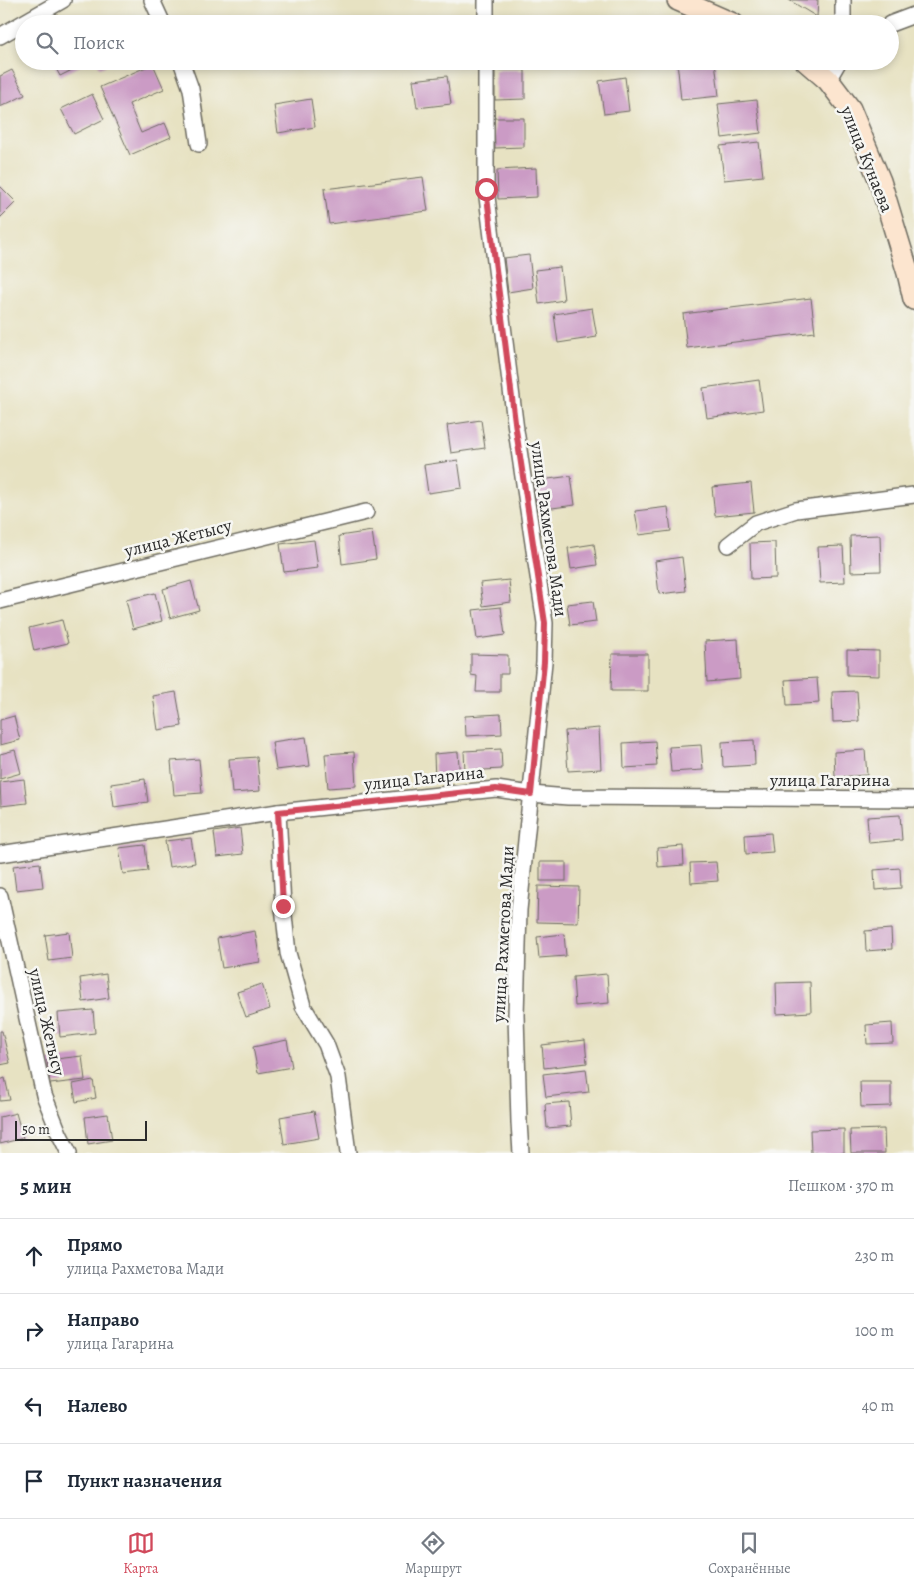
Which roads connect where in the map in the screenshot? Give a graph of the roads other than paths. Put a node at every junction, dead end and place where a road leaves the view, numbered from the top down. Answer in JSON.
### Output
{"nodes":[{"id":1,"x":63,"y":0,"type":"edge"},
{"id":2,"x":152,"y":0,"type":"edge"},
{"id":3,"x":486,"y":0,"type":"edge"},
{"id":4,"x":844,"y":0,"type":"edge"},
{"id":5,"x":696,"y":3,"type":"edge"},
{"id":6,"x":37,"y":15,"type":"edge"},
{"id":7,"x":160,"y":15,"type":"edge"},
{"id":8,"x":486,"y":15,"type":"edge"},
{"id":9,"x":717,"y":15,"type":"edge"},
{"id":10,"x":843,"y":15,"type":"edge"},
{"id":11,"x":914,"y":15,"type":"edge"},
{"id":12,"x":899,"y":21,"type":"edge"},
{"id":13,"x":15,"y":27,"type":"edge"},
{"id":14,"x":0,"y":36,"type":"edge"},
{"id":15,"x":184,"y":70,"type":"edge"},
{"id":16,"x":486,"y":70,"type":"edge"},
{"id":17,"x":816,"y":70,"type":"edge"},
{"id":18,"x":834,"y":70,"type":"edge"},
{"id":19,"x":828,"y":80,"type":"junction"},
{"id":20,"x":199,"y":144,"type":"dead end"},
{"id":21,"x":914,"y":299,"type":"edge"},
{"id":22,"x":914,"y":495,"type":"edge"},
{"id":23,"x":366,"y":512,"type":"dead end"},
{"id":24,"x":728,"y":545,"type":"dead end"},
{"id":25,"x":0,"y":601,"type":"edge"},
{"id":26,"x":531,"y":794,"type":"junction"},
{"id":27,"x":914,"y":799,"type":"edge"},
{"id":28,"x":278,"y":812,"type":"junction"},
{"id":29,"x":0,"y":854,"type":"edge"},
{"id":30,"x":0,"y":896,"type":"edge"},
{"id":31,"x":70,"y":1153,"type":"edge"},
{"id":32,"x":348,"y":1153,"type":"edge"},
{"id":33,"x":521,"y":1153,"type":"edge"}],
"edges":[{"from":1,"to":6,"type":"street"},
{"from":2,"to":7,"type":"street"},
{"from":3,"to":8,"type":"street"},
{"from":4,"to":10,"type":"street"},
{"from":5,"to":9,"type":"main road"},
{"from":11,"to":12,"type":"street"},
{"from":13,"to":14,"type":"street"},
{"from":15,"to":20,"type":"street"},
{"from":16,"to":26,"type":"street","name":"улица Рахметова Мади"},
{"from":17,"to":19,"type":"main road","name":"улица Кунаева"},
{"from":18,"to":19,"type":"street"},
{"from":19,"to":21,"type":"main road","name":"улица Кунаева"},
{"from":22,"to":24,"type":"street"},
{"from":23,"to":25,"type":"street","name":"улица Жетысу"},
{"from":26,"to":27,"type":"street","name":"улица Гагарина"},
{"from":26,"to":28,"type":"street","name":"улица Гагарина"},
{"from":26,"to":33,"type":"street","name":"улица Рахметова Мади"},
{"from":28,"to":29,"type":"street","name":"улица Гагарина"},
{"from":28,"to":32,"type":"street"},
{"from":30,"to":31,"type":"street","name":"улица Жетысу"}]}
